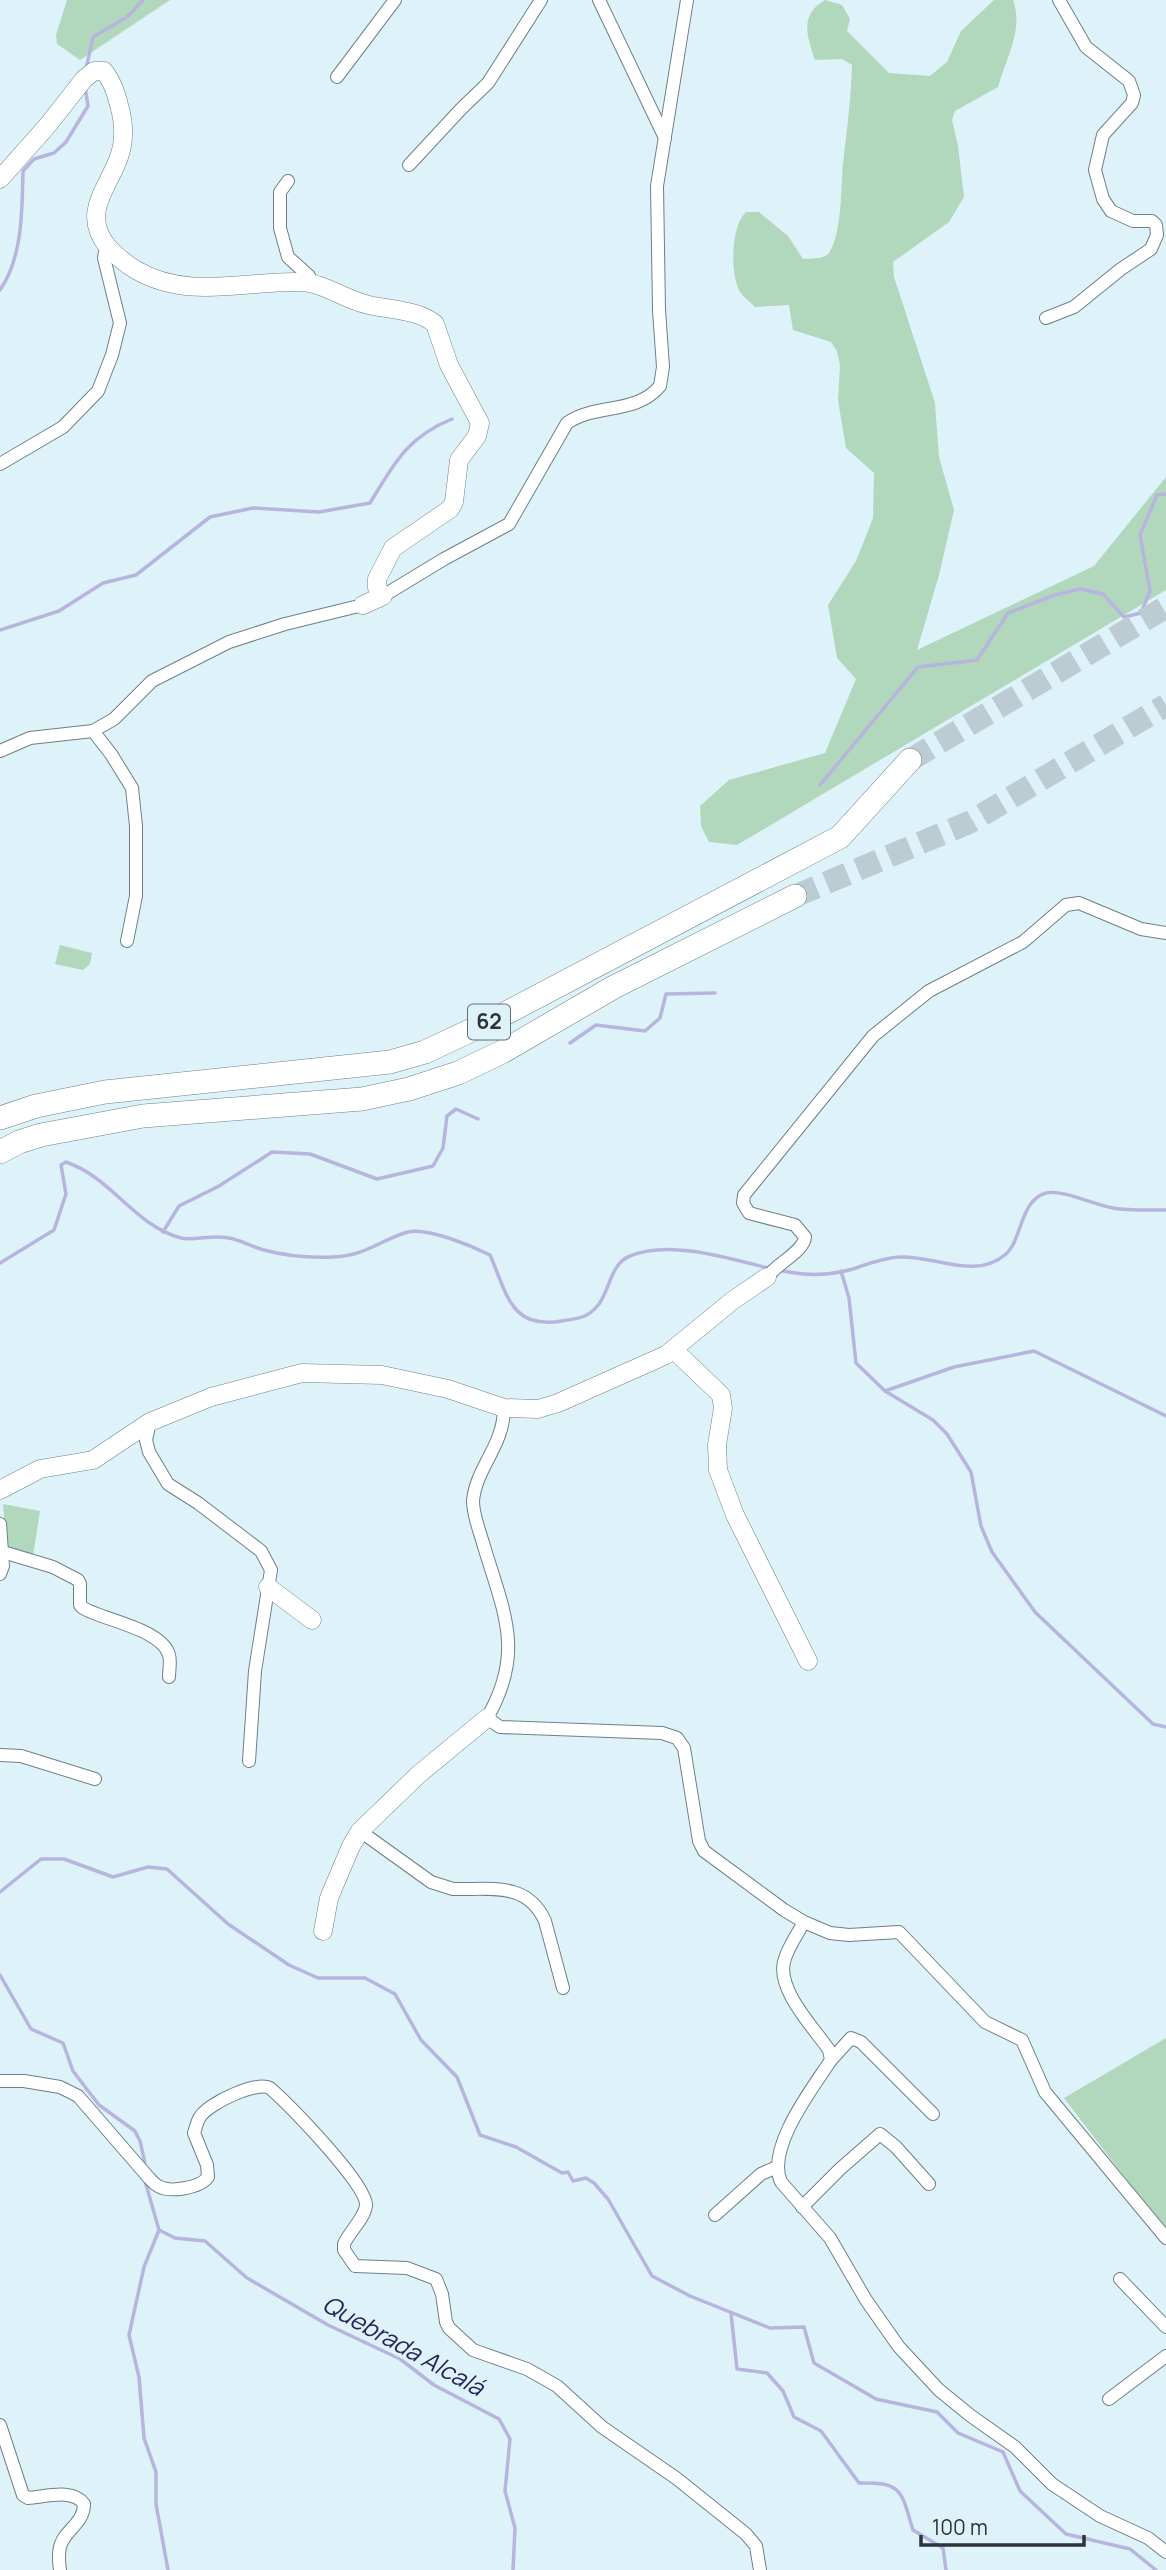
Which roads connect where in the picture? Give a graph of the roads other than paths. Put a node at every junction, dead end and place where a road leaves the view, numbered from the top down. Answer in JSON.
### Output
{"nodes":[{"id":1,"x":395,"y":0,"type":"edge"},
{"id":2,"x":541,"y":0,"type":"edge"},
{"id":3,"x":599,"y":0,"type":"edge"},
{"id":4,"x":687,"y":0,"type":"edge"},
{"id":5,"x":1059,"y":0,"type":"edge"},
{"id":6,"x":337,"y":77,"type":"dead end"},
{"id":7,"x":665,"y":139,"type":"junction"},
{"id":8,"x":409,"y":165,"type":"dead end"},
{"id":9,"x":0,"y":178,"type":"edge"},
{"id":10,"x":288,"y":181,"type":"dead end"},
{"id":11,"x":106,"y":245,"type":"junction"},
{"id":12,"x":312,"y":283,"type":"junction"},
{"id":13,"x":1046,"y":318,"type":"dead end"},
{"id":14,"x":0,"y":464,"type":"edge"},
{"id":15,"x":383,"y":596,"type":"junction"},
{"id":16,"x":363,"y":605,"type":"joint"},
{"id":17,"x":93,"y":731,"type":"junction"},
{"id":18,"x":0,"y":751,"type":"edge"},
{"id":19,"x":910,"y":760,"type":"tunnel mouth"},
{"id":20,"x":795,"y":896,"type":"tunnel mouth"},
{"id":21,"x":1166,"y":933,"type":"edge"},
{"id":22,"x":127,"y":941,"type":"dead end"},
{"id":23,"x":0,"y":1118,"type":"edge"},
{"id":24,"x":0,"y":1152,"type":"edge"},
{"id":25,"x":772,"y":1271,"type":"joint"},
{"id":26,"x":674,"y":1350,"type":"junction"},
{"id":27,"x":504,"y":1408,"type":"junction"},
{"id":28,"x":150,"y":1422,"type":"junction"},
{"id":29,"x":0,"y":1490,"type":"edge"},
{"id":30,"x":0,"y":1524,"type":"edge"},
{"id":31,"x":3,"y":1552,"type":"junction"},
{"id":32,"x":0,"y":1574,"type":"edge"},
{"id":33,"x":268,"y":1587,"type":"junction"},
{"id":34,"x":312,"y":1620,"type":"dead end"},
{"id":35,"x":808,"y":1661,"type":"dead end"},
{"id":36,"x":169,"y":1677,"type":"dead end"},
{"id":37,"x":487,"y":1718,"type":"junction"},
{"id":38,"x":0,"y":1755,"type":"edge"},
{"id":39,"x":249,"y":1762,"type":"dead end"},
{"id":40,"x":94,"y":1779,"type":"dead end"},
{"id":41,"x":360,"y":1831,"type":"junction"},
{"id":42,"x":804,"y":1922,"type":"junction"},
{"id":43,"x":323,"y":1931,"type":"dead end"},
{"id":44,"x":563,"y":1988,"type":"dead end"},
{"id":45,"x":831,"y":2060,"type":"junction"},
{"id":46,"x":0,"y":2081,"type":"edge"},
{"id":47,"x":933,"y":2115,"type":"dead end"},
{"id":48,"x":776,"y":2167,"type":"junction"},
{"id":49,"x":929,"y":2184,"type":"dead end"},
{"id":50,"x":802,"y":2207,"type":"junction"},
{"id":51,"x":715,"y":2215,"type":"dead end"},
{"id":52,"x":1166,"y":2238,"type":"edge"},
{"id":53,"x":1120,"y":2279,"type":"dead end"},
{"id":54,"x":1166,"y":2327,"type":"edge"},
{"id":55,"x":1166,"y":2356,"type":"edge"},
{"id":56,"x":1109,"y":2399,"type":"dead end"},
{"id":57,"x":0,"y":2425,"type":"edge"},
{"id":58,"x":1165,"y":2550,"type":"edge"},
{"id":59,"x":60,"y":2570,"type":"edge"},
{"id":60,"x":760,"y":2570,"type":"edge"}],
"edges":[{"from":1,"to":6,"type":"street"},
{"from":2,"to":8,"type":"street"},
{"from":3,"to":7,"type":"street"},
{"from":4,"to":7,"type":"street"},
{"from":5,"to":13,"type":"street"},
{"from":7,"to":15,"type":"street"},
{"from":9,"to":11,"type":"street"},
{"from":10,"to":12,"type":"street"},
{"from":11,"to":12,"type":"street"},
{"from":11,"to":14,"type":"street"},
{"from":12,"to":15,"type":"street"},
{"from":15,"to":16,"type":"street"},
{"from":16,"to":17,"type":"street"},
{"from":17,"to":18,"type":"street"},
{"from":17,"to":22,"type":"street"},
{"from":19,"to":23,"type":"highway","number":"62"},
{"from":20,"to":24,"type":"highway","number":"62"},
{"from":21,"to":25,"type":"street"},
{"from":25,"to":26,"type":"street"},
{"from":26,"to":27,"type":"street"},
{"from":26,"to":35,"type":"street"},
{"from":27,"to":28,"type":"street"},
{"from":27,"to":37,"type":"street"},
{"from":28,"to":29,"type":"street"},
{"from":28,"to":33,"type":"street"},
{"from":30,"to":31,"type":"street"},
{"from":31,"to":32,"type":"street"},
{"from":31,"to":36,"type":"street"},
{"from":33,"to":34,"type":"street"},
{"from":33,"to":39,"type":"street"},
{"from":37,"to":41,"type":"street"},
{"from":37,"to":42,"type":"street"},
{"from":38,"to":40,"type":"street"},
{"from":41,"to":43,"type":"street"},
{"from":41,"to":44,"type":"street"},
{"from":42,"to":45,"type":"street"},
{"from":42,"to":52,"type":"street"},
{"from":45,"to":47,"type":"street"},
{"from":45,"to":48,"type":"street"},
{"from":46,"to":60,"type":"street"},
{"from":48,"to":50,"type":"street"},
{"from":48,"to":51,"type":"street"},
{"from":49,"to":50,"type":"street"},
{"from":50,"to":58,"type":"street"},
{"from":53,"to":54,"type":"street"},
{"from":55,"to":56,"type":"street"},
{"from":57,"to":59,"type":"street"}]}
